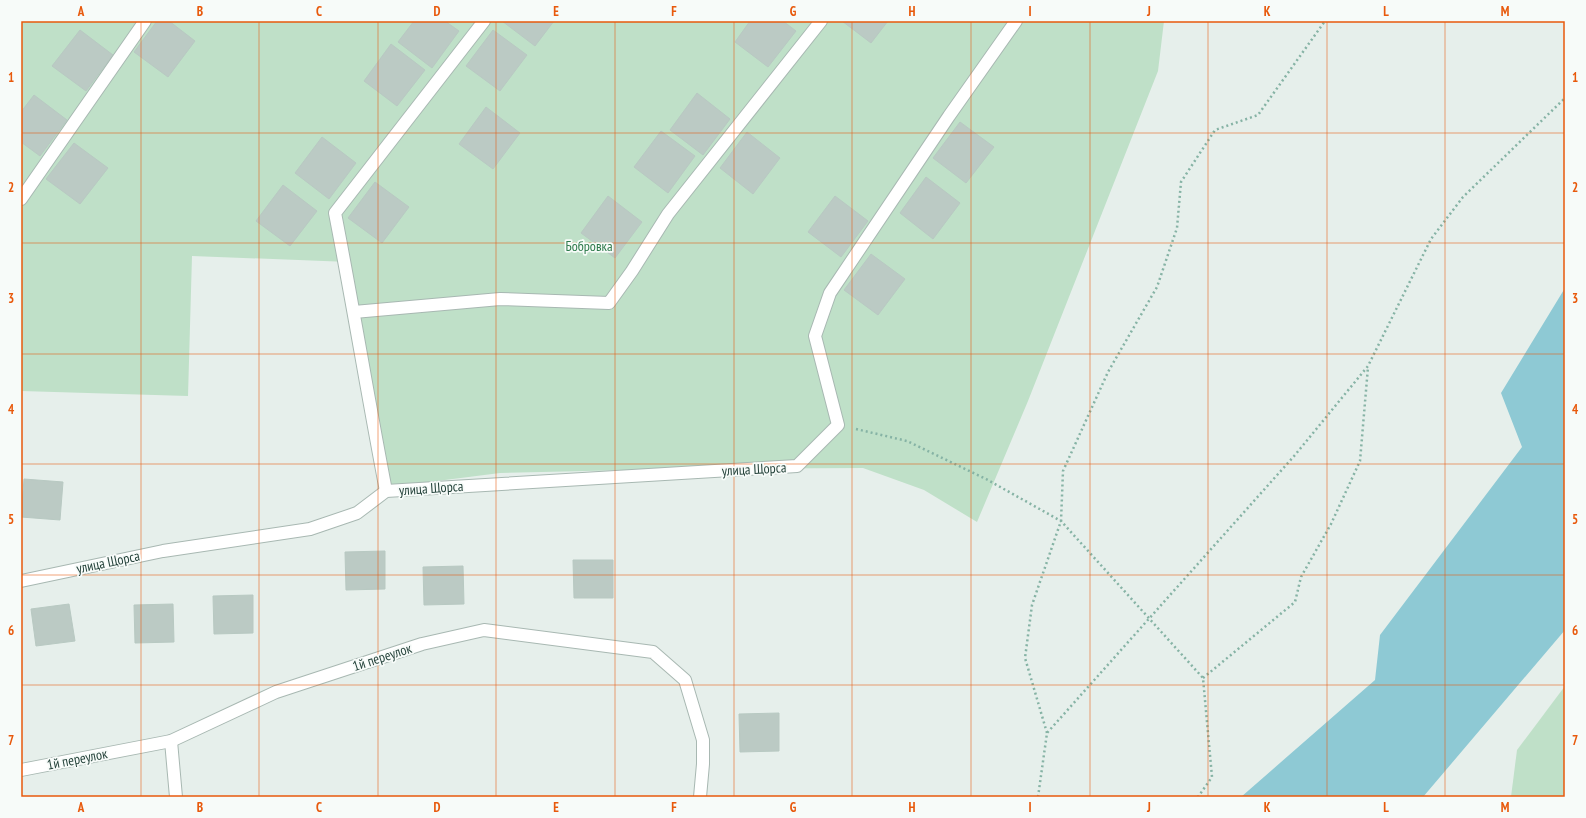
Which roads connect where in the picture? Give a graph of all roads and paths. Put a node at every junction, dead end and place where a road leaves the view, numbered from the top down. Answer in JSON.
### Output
{"nodes":[{"id":1,"x":145,"y":21,"type":"edge"},
{"id":2,"x":484,"y":21,"type":"edge"},
{"id":3,"x":821,"y":21,"type":"edge"},
{"id":4,"x":1016,"y":21,"type":"edge"},
{"id":5,"x":1324,"y":21,"type":"edge"},
{"id":6,"x":1565,"y":98,"type":"edge"},
{"id":7,"x":21,"y":199,"type":"edge"},
{"id":8,"x":354,"y":312,"type":"junction"},
{"id":9,"x":1368,"y":366,"type":"junction"},
{"id":10,"x":838,"y":425,"type":"junction"},
{"id":11,"x":386,"y":491,"type":"junction"},
{"id":12,"x":1061,"y":522,"type":"junction"},
{"id":13,"x":21,"y":581,"type":"edge"},
{"id":14,"x":1149,"y":619,"type":"junction"},
{"id":15,"x":1203,"y":678,"type":"junction"},
{"id":16,"x":1047,"y":733,"type":"junction"},
{"id":17,"x":171,"y":741,"type":"junction"},
{"id":18,"x":21,"y":770,"type":"edge"},
{"id":19,"x":176,"y":797,"type":"edge"},
{"id":20,"x":700,"y":797,"type":"edge"},
{"id":21,"x":1038,"y":797,"type":"edge"},
{"id":22,"x":1198,"y":797,"type":"edge"}],
"edges":[{"from":1,"to":7,"type":"street"},
{"from":2,"to":8,"type":"street"},
{"from":3,"to":8,"type":"street"},
{"from":4,"to":10,"type":"street"},
{"from":5,"to":12,"type":"path"},
{"from":6,"to":9,"type":"path"},
{"from":8,"to":11,"type":"street"},
{"from":9,"to":14,"type":"path"},
{"from":9,"to":15,"type":"path"},
{"from":10,"to":11,"type":"street","name":"улица Щорса"},
{"from":10,"to":12,"type":"path"},
{"from":11,"to":13,"type":"street","name":"улица Щорса"},
{"from":12,"to":14,"type":"path"},
{"from":12,"to":16,"type":"path"},
{"from":14,"to":15,"type":"path"},
{"from":14,"to":16,"type":"path"},
{"from":15,"to":22,"type":"path"},
{"from":16,"to":21,"type":"path"},
{"from":17,"to":18,"type":"street","name":"1й переулок"},
{"from":17,"to":19,"type":"street"},
{"from":17,"to":20,"type":"street","name":"1й переулок"}]}
